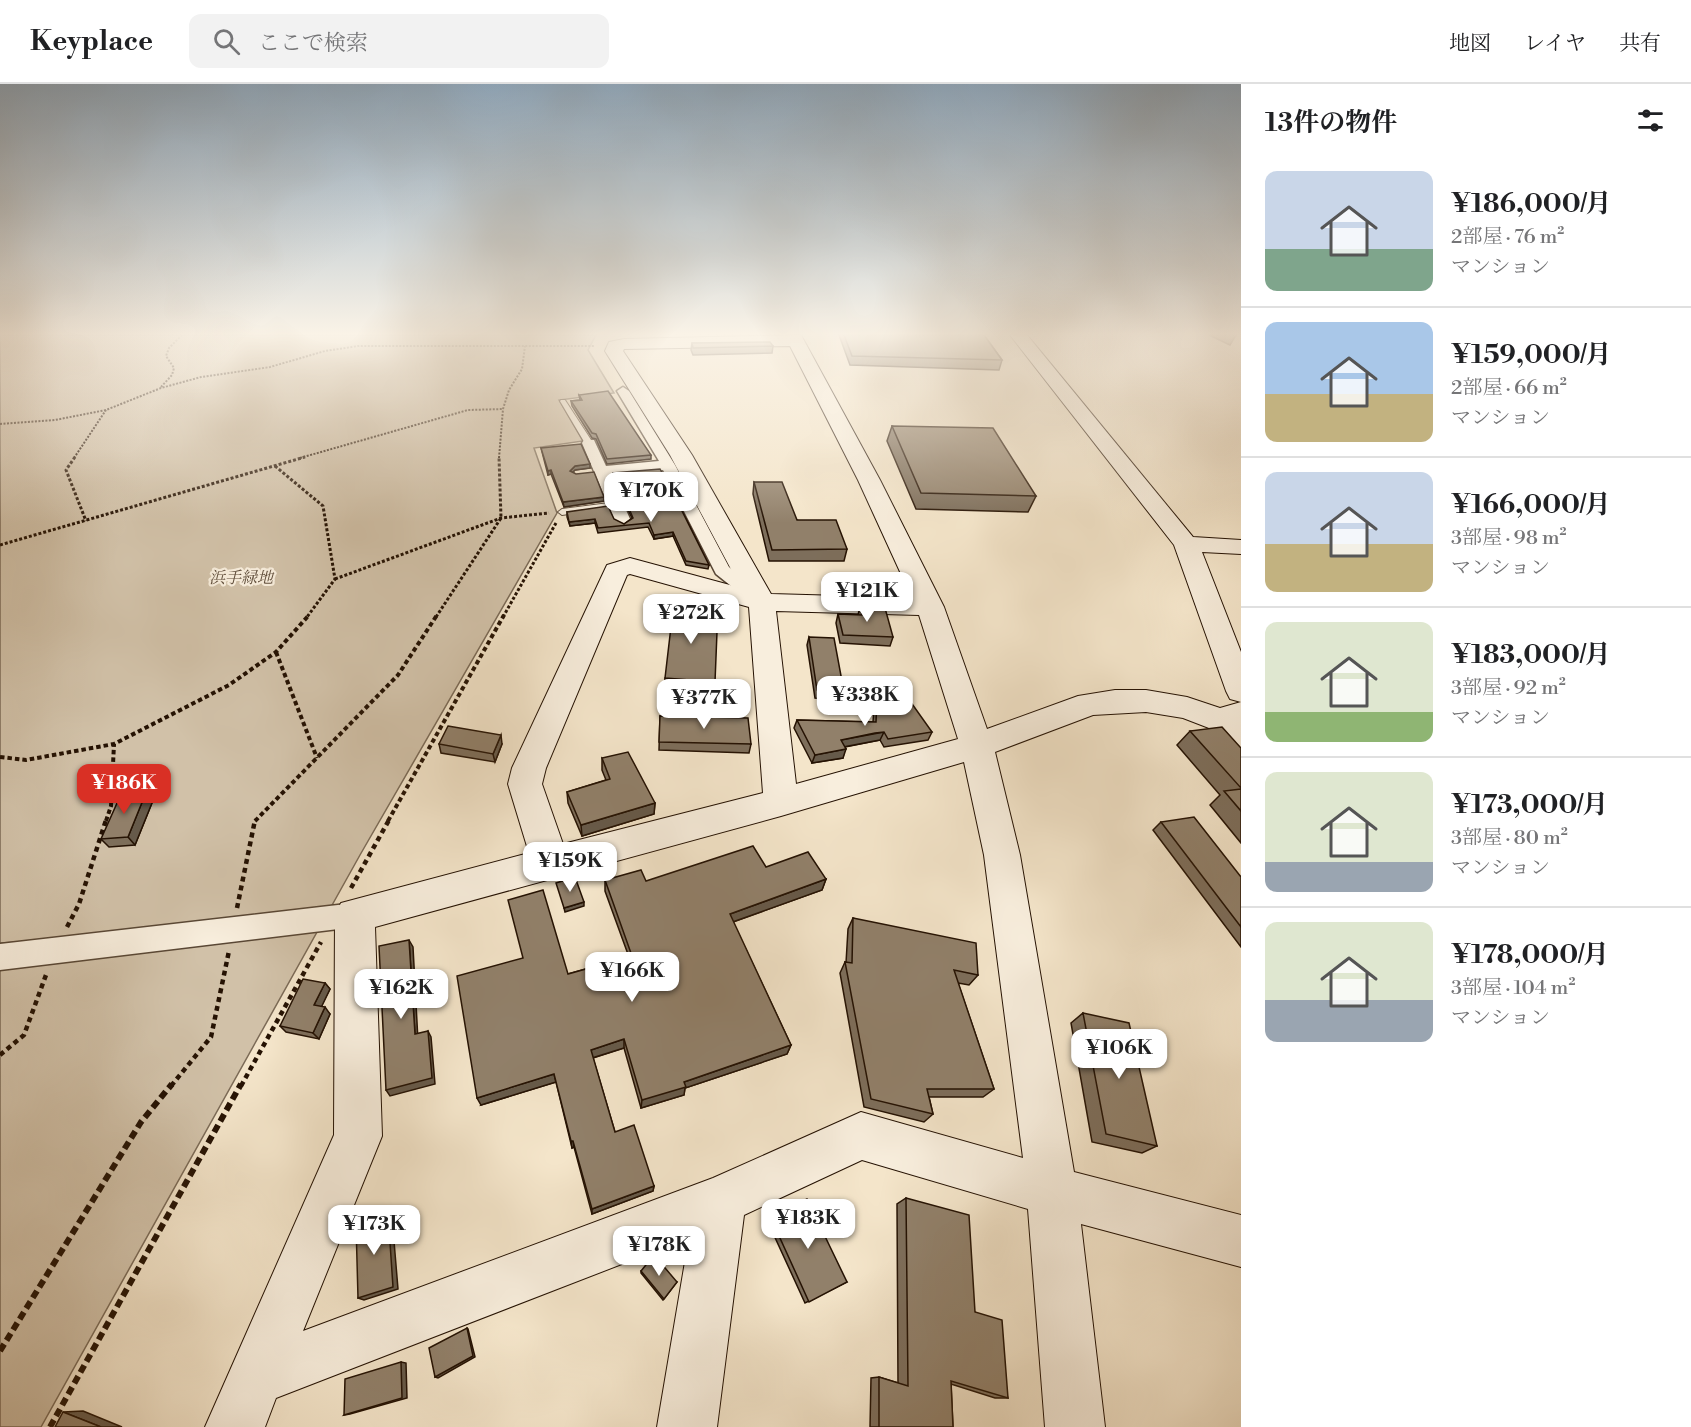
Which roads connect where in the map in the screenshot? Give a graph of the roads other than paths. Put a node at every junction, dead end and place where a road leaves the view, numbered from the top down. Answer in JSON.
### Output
{"nodes":[{"id":1,"x":627,"y":398,"type":"edge"},
{"id":2,"x":644,"y":398,"type":"edge"},
{"id":3,"x":826,"y":398,"type":"edge"},
{"id":4,"x":1068,"y":398,"type":"edge"},
{"id":5,"x":563,"y":401,"type":"dead end"},
{"id":6,"x":589,"y":443,"type":"joint"},
{"id":7,"x":668,"y":465,"type":"junction"},
{"id":8,"x":597,"y":472,"type":"junction"},
{"id":9,"x":686,"y":498,"type":"junction"},
{"id":10,"x":616,"y":505,"type":"junction"},
{"id":11,"x":562,"y":512,"type":"road end"},
{"id":12,"x":623,"y":520,"type":"dead end"},
{"id":13,"x":1186,"y":544,"type":"junction"},
{"id":14,"x":1241,"y":547,"type":"edge"},
{"id":15,"x":762,"y":602,"type":"junction"},
{"id":16,"x":930,"y":608,"type":"junction"},
{"id":17,"x":1241,"y":692,"type":"edge"},
{"id":18,"x":1230,"y":717,"type":"edge"},
{"id":19,"x":977,"y":746,"type":"junction"},
{"id":20,"x":1241,"y":748,"type":"edge"},
{"id":21,"x":781,"y":802,"type":"junction"},
{"id":22,"x":550,"y":862,"type":"junction"},
{"id":23,"x":345,"y":916,"type":"junction"},
{"id":24,"x":0,"y":957,"type":"edge"},
{"id":25,"x":1052,"y":1191,"type":"junction"},
{"id":26,"x":721,"y":1200,"type":"junction"},
{"id":27,"x":1241,"y":1241,"type":"edge"},
{"id":28,"x":256,"y":1377,"type":"junction"},
{"id":29,"x":235,"y":1427,"type":"edge"},
{"id":30,"x":687,"y":1427,"type":"edge"},
{"id":31,"x":1075,"y":1427,"type":"edge"}],
"edges":[{"from":1,"to":7,"type":"street"},
{"from":2,"to":15,"type":"street"},
{"from":3,"to":16,"type":"street"},
{"from":4,"to":13,"type":"street"},
{"from":5,"to":6,"type":"lane"},
{"from":6,"to":8,"type":"street"},
{"from":7,"to":8,"type":"street"},
{"from":7,"to":9,"type":"street"},
{"from":8,"to":10,"type":"street"},
{"from":9,"to":10,"type":"lane"},
{"from":9,"to":15,"type":"street"},
{"from":10,"to":11,"type":"lane"},
{"from":10,"to":12,"type":"street"},
{"from":13,"to":14,"type":"street"},
{"from":13,"to":17,"type":"street"},
{"from":15,"to":16,"type":"street"},
{"from":15,"to":21,"type":"street"},
{"from":15,"to":22,"type":"street"},
{"from":16,"to":19,"type":"street"},
{"from":18,"to":19,"type":"street"},
{"from":18,"to":20,"type":"street"},
{"from":19,"to":21,"type":"street"},
{"from":19,"to":25,"type":"street"},
{"from":21,"to":22,"type":"street"},
{"from":22,"to":23,"type":"street"},
{"from":23,"to":24,"type":"street"},
{"from":23,"to":28,"type":"street"},
{"from":25,"to":26,"type":"street"},
{"from":25,"to":27,"type":"street"},
{"from":25,"to":31,"type":"street"},
{"from":26,"to":28,"type":"street"},
{"from":26,"to":30,"type":"street"},
{"from":28,"to":29,"type":"street"}]}
